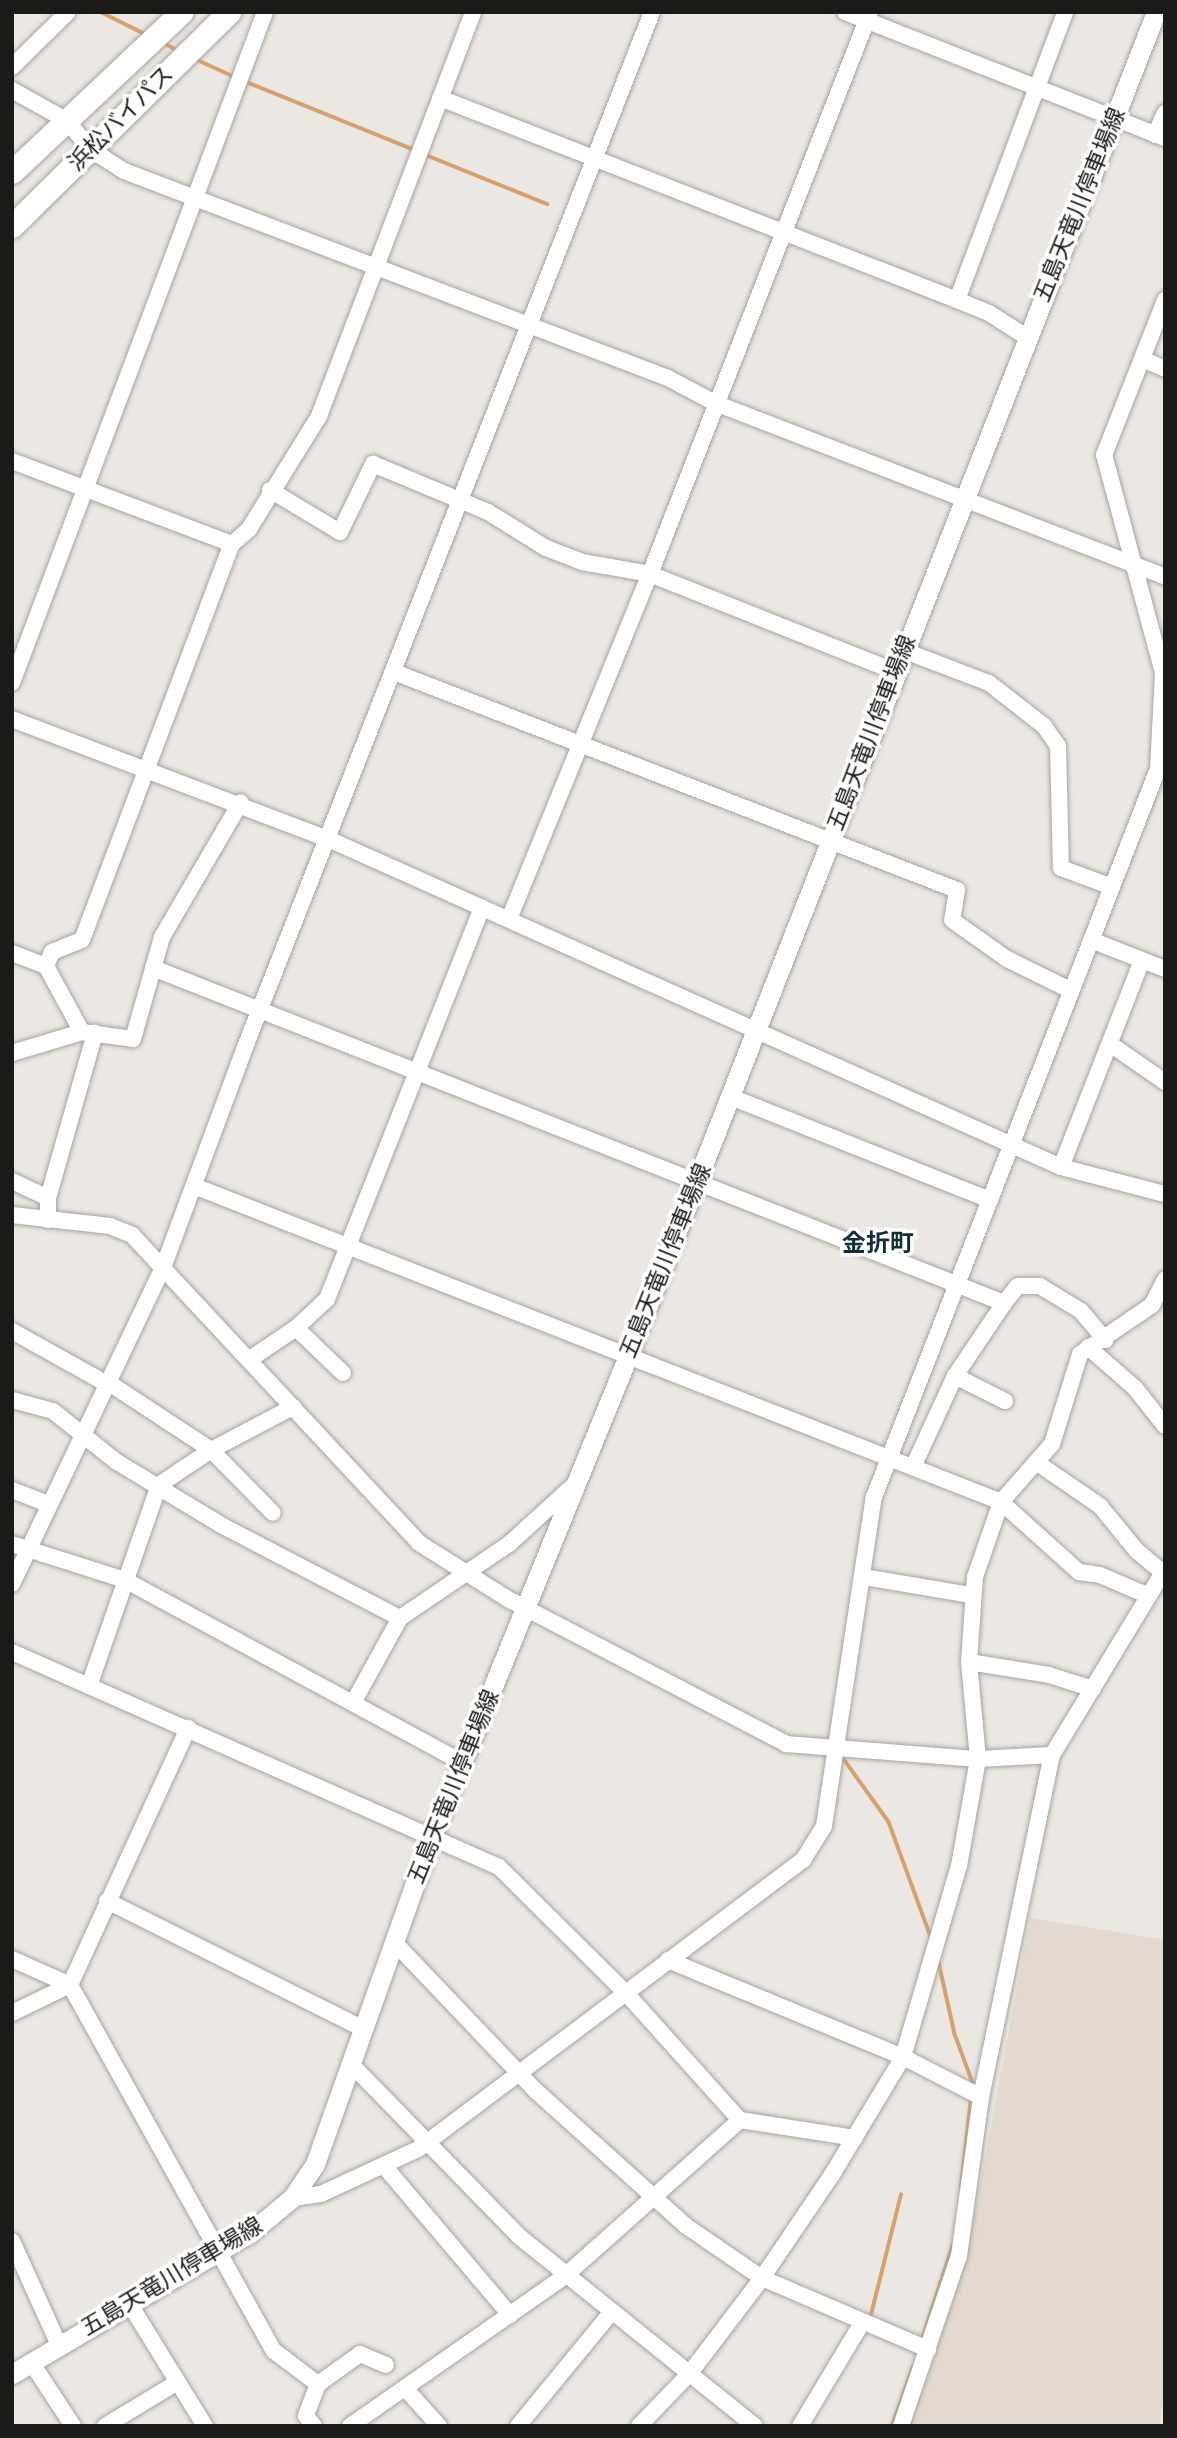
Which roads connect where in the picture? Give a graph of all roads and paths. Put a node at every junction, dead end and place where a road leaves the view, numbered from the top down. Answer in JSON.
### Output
{"nodes":[{"id":1,"x":68,"y":12,"type":"edge"},
{"id":2,"x":229,"y":12,"type":"edge"},
{"id":3,"x":265,"y":12,"type":"edge"},
{"id":4,"x":473,"y":12,"type":"edge"},
{"id":5,"x":652,"y":12,"type":"edge"},
{"id":6,"x":845,"y":12,"type":"edge"},
{"id":7,"x":1065,"y":12,"type":"edge"},
{"id":8,"x":1156,"y":12,"type":"edge"},
{"id":9,"x":178,"y":13,"type":"edge"},
{"id":10,"x":868,"y":17,"type":"edge"},
{"id":11,"x":12,"y":67,"type":"edge"},
{"id":12,"x":1036,"y":86,"type":"junction"},
{"id":13,"x":12,"y":90,"type":"edge"},
{"id":14,"x":440,"y":98,"type":"junction"},
{"id":15,"x":1165,"y":113,"type":"edge"},
{"id":16,"x":1114,"y":119,"type":"junction"},
{"id":17,"x":66,"y":120,"type":"junction"},
{"id":18,"x":1160,"y":136,"type":"edge"},
{"id":19,"x":90,"y":149,"type":"junction"},
{"id":20,"x":595,"y":156,"type":"junction"},
{"id":21,"x":12,"y":172,"type":"edge"},
{"id":22,"x":193,"y":200,"type":"junction"},
{"id":23,"x":12,"y":226,"type":"edge"},
{"id":24,"x":783,"y":232,"type":"junction"},
{"id":25,"x":376,"y":269,"type":"junction"},
{"id":26,"x":957,"y":300,"type":"junction"},
{"id":27,"x":1165,"y":300,"type":"edge"},
{"id":28,"x":528,"y":325,"type":"junction"},
{"id":29,"x":1028,"y":338,"type":"junction"},
{"id":30,"x":1142,"y":359,"type":"junction"},
{"id":31,"x":1165,"y":369,"type":"edge"},
{"id":32,"x":715,"y":403,"type":"junction"},
{"id":33,"x":12,"y":461,"type":"edge"},
{"id":34,"x":85,"y":489,"type":"junction"},
{"id":35,"x":270,"y":490,"type":"junction"},
{"id":36,"x":461,"y":500,"type":"junction"},
{"id":37,"x":964,"y":500,"type":"junction"},
{"id":38,"x":232,"y":544,"type":"junction"},
{"id":39,"x":1134,"y":566,"type":"junction"},
{"id":40,"x":650,"y":574,"type":"junction"},
{"id":41,"x":1165,"y":577,"type":"edge"},
{"id":42,"x":905,"y":651,"type":"junction"},
{"id":43,"x":394,"y":672,"type":"junction"},
{"id":44,"x":896,"y":672,"type":"junction"},
{"id":45,"x":12,"y":683,"type":"edge"},
{"id":46,"x":12,"y":719,"type":"edge"},
{"id":47,"x":579,"y":744,"type":"junction"},
{"id":48,"x":146,"y":772,"type":"junction"},
{"id":49,"x":241,"y":803,"type":"junction"},
{"id":50,"x":326,"y":838,"type":"junction"},
{"id":51,"x":830,"y":841,"type":"junction"},
{"id":52,"x":1112,"y":887,"type":"junction"},
{"id":53,"x":482,"y":908,"type":"junction"},
{"id":54,"x":509,"y":919,"type":"junction"},
{"id":55,"x":1091,"y":940,"type":"junction"},
{"id":56,"x":12,"y":953,"type":"edge"},
{"id":57,"x":1142,"y":960,"type":"junction"},
{"id":58,"x":46,"y":966,"type":"junction"},
{"id":59,"x":153,"y":968,"type":"junction"},
{"id":60,"x":1165,"y":969,"type":"edge"},
{"id":61,"x":1072,"y":990,"type":"junction"},
{"id":62,"x":259,"y":1010,"type":"junction"},
{"id":63,"x":89,"y":1032,"type":"junction"},
{"id":64,"x":756,"y":1032,"type":"junction"},
{"id":65,"x":1110,"y":1044,"type":"junction"},
{"id":66,"x":12,"y":1053,"type":"edge"},
{"id":67,"x":419,"y":1073,"type":"junction"},
{"id":68,"x":1165,"y":1082,"type":"edge"},
{"id":69,"x":731,"y":1097,"type":"junction"},
{"id":70,"x":1012,"y":1146,"type":"junction"},
{"id":71,"x":1061,"y":1167,"type":"junction"},
{"id":72,"x":12,"y":1181,"type":"edge"},
{"id":73,"x":697,"y":1182,"type":"junction"},
{"id":74,"x":194,"y":1186,"type":"junction"},
{"id":75,"x":1165,"y":1194,"type":"edge"},
{"id":76,"x":48,"y":1198,"type":"junction"},
{"id":77,"x":990,"y":1200,"type":"junction"},
{"id":78,"x":12,"y":1215,"type":"edge"},
{"id":79,"x":48,"y":1220,"type":"junction"},
{"id":80,"x":350,"y":1247,"type":"junction"},
{"id":81,"x":164,"y":1265,"type":"junction"},
{"id":82,"x":1165,"y":1279,"type":"edge"},
{"id":83,"x":957,"y":1284,"type":"junction"},
{"id":84,"x":1003,"y":1303,"type":"junction"},
{"id":85,"x":296,"y":1328,"type":"junction"},
{"id":86,"x":12,"y":1331,"type":"edge"},
{"id":87,"x":1105,"y":1340,"type":"junction"},
{"id":88,"x":1088,"y":1347,"type":"junction"},
{"id":89,"x":628,"y":1356,"type":"junction"},
{"id":90,"x":250,"y":1359,"type":"junction"},
{"id":91,"x":342,"y":1373,"type":"dead end"},
{"id":92,"x":955,"y":1376,"type":"junction"},
{"id":93,"x":105,"y":1382,"type":"junction"},
{"id":94,"x":12,"y":1400,"type":"edge"},
{"id":95,"x":1005,"y":1401,"type":"dead end"},
{"id":96,"x":293,"y":1407,"type":"junction"},
{"id":97,"x":1165,"y":1426,"type":"edge"},
{"id":98,"x":79,"y":1435,"type":"junction"},
{"id":99,"x":211,"y":1450,"type":"junction"},
{"id":100,"x":888,"y":1457,"type":"junction"},
{"id":101,"x":1036,"y":1462,"type":"junction"},
{"id":102,"x":913,"y":1467,"type":"junction"},
{"id":103,"x":578,"y":1482,"type":"junction"},
{"id":104,"x":159,"y":1485,"type":"junction"},
{"id":105,"x":12,"y":1490,"type":"edge"},
{"id":106,"x":1001,"y":1502,"type":"junction"},
{"id":107,"x":48,"y":1504,"type":"junction"},
{"id":108,"x":273,"y":1513,"type":"dead end"},
{"id":109,"x":20,"y":1547,"type":"edge"},
{"id":110,"x":1164,"y":1571,"type":"edge"},
{"id":111,"x":461,"y":1573,"type":"junction"},
{"id":112,"x":864,"y":1577,"type":"junction"},
{"id":113,"x":125,"y":1580,"type":"junction"},
{"id":114,"x":12,"y":1584,"type":"edge"},
{"id":115,"x":970,"y":1595,"type":"junction"},
{"id":116,"x":1149,"y":1596,"type":"junction"},
{"id":117,"x":528,"y":1607,"type":"junction"},
{"id":118,"x":400,"y":1618,"type":"junction"},
{"id":119,"x":12,"y":1652,"type":"edge"},
{"id":120,"x":969,"y":1661,"type":"junction"},
{"id":121,"x":89,"y":1686,"type":"junction"},
{"id":122,"x":1093,"y":1689,"type":"junction"},
{"id":123,"x":353,"y":1703,"type":"junction"},
{"id":124,"x":188,"y":1728,"type":"junction"},
{"id":125,"x":838,"y":1748,"type":"junction"},
{"id":126,"x":1052,"y":1755,"type":"junction"},
{"id":127,"x":978,"y":1759,"type":"junction"},
{"id":128,"x":462,"y":1762,"type":"junction"},
{"id":129,"x":432,"y":1836,"type":"junction"},
{"id":130,"x":107,"y":1901,"type":"junction"},
{"id":131,"x":394,"y":1942,"type":"junction"},
{"id":132,"x":12,"y":1959,"type":"edge"},
{"id":133,"x":668,"y":1961,"type":"junction"},
{"id":134,"x":70,"y":1985,"type":"junction"},
{"id":135,"x":625,"y":1992,"type":"junction"},
{"id":136,"x":12,"y":2013,"type":"edge"},
{"id":137,"x":362,"y":2028,"type":"junction"},
{"id":138,"x":903,"y":2057,"type":"junction"},
{"id":139,"x":350,"y":2063,"type":"junction"},
{"id":140,"x":517,"y":2071,"type":"junction"},
{"id":141,"x":981,"y":2096,"type":"junction"},
{"id":142,"x":740,"y":2120,"type":"junction"},
{"id":143,"x":855,"y":2138,"type":"junction"},
{"id":144,"x":425,"y":2140,"type":"junction"},
{"id":145,"x":385,"y":2167,"type":"junction"},
{"id":146,"x":292,"y":2198,"type":"junction"},
{"id":147,"x":654,"y":2198,"type":"junction"},
{"id":148,"x":12,"y":2241,"type":"edge"},
{"id":149,"x":216,"y":2253,"type":"junction"},
{"id":150,"x":565,"y":2276,"type":"junction"},
{"id":151,"x":762,"y":2278,"type":"junction"},
{"id":152,"x":129,"y":2303,"type":"junction"},
{"id":153,"x":610,"y":2314,"type":"junction"},
{"id":154,"x":510,"y":2315,"type":"junction"},
{"id":155,"x":862,"y":2323,"type":"junction"},
{"id":156,"x":58,"y":2345,"type":"junction"},
{"id":157,"x":928,"y":2349,"type":"junction"},
{"id":158,"x":31,"y":2362,"type":"junction"},
{"id":159,"x":386,"y":2365,"type":"dead end"},
{"id":160,"x":690,"y":2373,"type":"junction"},
{"id":161,"x":12,"y":2374,"type":"edge"},
{"id":162,"x":176,"y":2382,"type":"junction"},
{"id":163,"x":318,"y":2384,"type":"junction"},
{"id":164,"x":405,"y":2388,"type":"junction"},
{"id":165,"x":304,"y":2423,"type":"edge"},
{"id":166,"x":73,"y":2426,"type":"edge"},
{"id":167,"x":106,"y":2426,"type":"edge"},
{"id":168,"x":205,"y":2426,"type":"edge"},
{"id":169,"x":350,"y":2426,"type":"edge"},
{"id":170,"x":439,"y":2426,"type":"edge"},
{"id":171,"x":518,"y":2426,"type":"edge"},
{"id":172,"x":639,"y":2426,"type":"edge"},
{"id":173,"x":755,"y":2426,"type":"edge"},
{"id":174,"x":800,"y":2426,"type":"edge"},
{"id":175,"x":901,"y":2426,"type":"edge"}],
"edges":[{"from":1,"to":11,"type":"street"},
{"from":2,"to":19,"type":"highway","name":"浜松バイパス"},
{"from":3,"to":22,"type":"street"},
{"from":4,"to":14,"type":"street"},
{"from":5,"to":20,"type":"street"},
{"from":6,"to":10,"type":"street"},
{"from":7,"to":12,"type":"street"},
{"from":8,"to":16,"type":"main road","name":"五島天竜川停車場線"},
{"from":9,"to":17,"type":"highway","name":"浜松バイパス"},
{"from":10,"to":12,"type":"street"},
{"from":10,"to":24,"type":"street"},
{"from":12,"to":16,"type":"street"},
{"from":12,"to":26,"type":"street"},
{"from":13,"to":17,"type":"street"},
{"from":14,"to":20,"type":"street"},
{"from":14,"to":25,"type":"street"},
{"from":15,"to":18,"type":"street"},
{"from":16,"to":18,"type":"street"},
{"from":16,"to":29,"type":"main road","name":"五島天竜川停車場線"},
{"from":17,"to":19,"type":"street"},
{"from":17,"to":21,"type":"highway","name":"浜松バイパス"},
{"from":19,"to":22,"type":"street"},
{"from":19,"to":23,"type":"highway","name":"浜松バイパス"},
{"from":20,"to":24,"type":"street"},
{"from":20,"to":28,"type":"street"},
{"from":22,"to":25,"type":"street"},
{"from":22,"to":34,"type":"street"},
{"from":24,"to":26,"type":"street"},
{"from":24,"to":32,"type":"street"},
{"from":25,"to":28,"type":"street"},
{"from":25,"to":35,"type":"street"},
{"from":26,"to":29,"type":"street"},
{"from":27,"to":30,"type":"street"},
{"from":28,"to":32,"type":"street"},
{"from":28,"to":36,"type":"street"},
{"from":29,"to":37,"type":"main road","name":"五島天竜川停車場線"},
{"from":30,"to":31,"type":"street"},
{"from":30,"to":39,"type":"street"},
{"from":32,"to":37,"type":"street"},
{"from":32,"to":40,"type":"street"},
{"from":33,"to":34,"type":"street"},
{"from":34,"to":38,"type":"street"},
{"from":34,"to":45,"type":"street"},
{"from":35,"to":36,"type":"street"},
{"from":35,"to":38,"type":"street"},
{"from":36,"to":40,"type":"street"},
{"from":36,"to":43,"type":"street"},
{"from":37,"to":39,"type":"street"},
{"from":37,"to":42,"type":"main road","name":"五島天竜川停車場線"},
{"from":38,"to":48,"type":"street"},
{"from":39,"to":41,"type":"street"},
{"from":39,"to":52,"type":"street"},
{"from":40,"to":44,"type":"street"},
{"from":40,"to":47,"type":"street"},
{"from":42,"to":44,"type":"main road","name":"五島天竜川停車場線"},
{"from":42,"to":52,"type":"street"},
{"from":43,"to":47,"type":"street"},
{"from":43,"to":50,"type":"street"},
{"from":44,"to":51,"type":"main road","name":"五島天竜川停車場線"},
{"from":46,"to":48,"type":"street"},
{"from":47,"to":51,"type":"street"},
{"from":47,"to":54,"type":"street"},
{"from":48,"to":49,"type":"street"},
{"from":48,"to":58,"type":"street"},
{"from":49,"to":50,"type":"street"},
{"from":49,"to":59,"type":"street"},
{"from":50,"to":53,"type":"street"},
{"from":50,"to":62,"type":"street"},
{"from":51,"to":61,"type":"street"},
{"from":51,"to":64,"type":"main road","name":"五島天竜川停車場線"},
{"from":52,"to":55,"type":"street"},
{"from":53,"to":54,"type":"street"},
{"from":53,"to":67,"type":"street"},
{"from":54,"to":64,"type":"street"},
{"from":55,"to":57,"type":"street"},
{"from":55,"to":61,"type":"street"},
{"from":56,"to":58,"type":"street"},
{"from":57,"to":60,"type":"street"},
{"from":57,"to":65,"type":"street"},
{"from":58,"to":63,"type":"street"},
{"from":59,"to":62,"type":"street"},
{"from":59,"to":63,"type":"street"},
{"from":61,"to":70,"type":"street"},
{"from":62,"to":67,"type":"street"},
{"from":62,"to":74,"type":"street"},
{"from":63,"to":66,"type":"street"},
{"from":63,"to":76,"type":"street"},
{"from":64,"to":69,"type":"main road","name":"五島天竜川停車場線"},
{"from":64,"to":70,"type":"street"},
{"from":65,"to":68,"type":"street"},
{"from":65,"to":71,"type":"street"},
{"from":67,"to":73,"type":"street"},
{"from":67,"to":80,"type":"street"},
{"from":69,"to":73,"type":"main road","name":"五島天竜川停車場線"},
{"from":69,"to":77,"type":"street"},
{"from":70,"to":71,"type":"street"},
{"from":70,"to":77,"type":"street"},
{"from":71,"to":75,"type":"street"},
{"from":72,"to":76,"type":"street"},
{"from":73,"to":83,"type":"street"},
{"from":73,"to":89,"type":"main road","name":"五島天竜川停車場線"},
{"from":74,"to":80,"type":"street"},
{"from":74,"to":81,"type":"street"},
{"from":76,"to":79,"type":"street"},
{"from":77,"to":83,"type":"street"},
{"from":78,"to":79,"type":"street"},
{"from":79,"to":81,"type":"street"},
{"from":80,"to":85,"type":"street"},
{"from":80,"to":89,"type":"street"},
{"from":81,"to":90,"type":"street"},
{"from":81,"to":93,"type":"street"},
{"from":82,"to":87,"type":"street"},
{"from":83,"to":84,"type":"street"},
{"from":83,"to":100,"type":"street"},
{"from":84,"to":87,"type":"street"},
{"from":84,"to":92,"type":"street"},
{"from":85,"to":90,"type":"street"},
{"from":85,"to":91,"type":"street"},
{"from":86,"to":93,"type":"street"},
{"from":87,"to":88,"type":"street"},
{"from":88,"to":97,"type":"street"},
{"from":88,"to":101,"type":"street"},
{"from":89,"to":100,"type":"street"},
{"from":89,"to":103,"type":"main road","name":"五島天竜川停車場線"},
{"from":90,"to":96,"type":"street"},
{"from":92,"to":95,"type":"street"},
{"from":92,"to":102,"type":"street"},
{"from":93,"to":98,"type":"street"},
{"from":93,"to":99,"type":"street"},
{"from":94,"to":98,"type":"street"},
{"from":96,"to":99,"type":"street"},
{"from":96,"to":111,"type":"street"},
{"from":98,"to":104,"type":"street"},
{"from":98,"to":107,"type":"street"},
{"from":99,"to":104,"type":"street"},
{"from":99,"to":108,"type":"street"},
{"from":100,"to":102,"type":"street"},
{"from":100,"to":112,"type":"street"},
{"from":101,"to":106,"type":"street"},
{"from":101,"to":110,"type":"street"},
{"from":102,"to":106,"type":"street"},
{"from":103,"to":111,"type":"street"},
{"from":103,"to":117,"type":"main road","name":"五島天竜川停車場線"},
{"from":104,"to":113,"type":"street"},
{"from":104,"to":118,"type":"street"},
{"from":105,"to":107,"type":"street"},
{"from":106,"to":115,"type":"street"},
{"from":106,"to":116,"type":"street"},
{"from":107,"to":109,"type":"street"},
{"from":109,"to":113,"type":"street"},
{"from":109,"to":114,"type":"street"},
{"from":110,"to":116,"type":"street"},
{"from":111,"to":117,"type":"street"},
{"from":111,"to":118,"type":"street"},
{"from":112,"to":115,"type":"street"},
{"from":112,"to":125,"type":"street"},
{"from":113,"to":121,"type":"street"},
{"from":113,"to":123,"type":"street"},
{"from":115,"to":120,"type":"street"},
{"from":116,"to":122,"type":"street"},
{"from":117,"to":125,"type":"street"},
{"from":117,"to":128,"type":"main road","name":"五島天竜川停車場線"},
{"from":118,"to":123,"type":"street"},
{"from":119,"to":121,"type":"street"},
{"from":120,"to":122,"type":"street"},
{"from":120,"to":127,"type":"street"},
{"from":121,"to":124,"type":"street"},
{"from":122,"to":126,"type":"street"},
{"from":123,"to":128,"type":"street"},
{"from":124,"to":129,"type":"street"},
{"from":124,"to":130,"type":"street"},
{"from":125,"to":127,"type":"street"},
{"from":125,"to":133,"type":"street"},
{"from":126,"to":127,"type":"street"},
{"from":126,"to":141,"type":"street"},
{"from":127,"to":138,"type":"street"},
{"from":128,"to":129,"type":"main road","name":"五島天竜川停車場線"},
{"from":129,"to":131,"type":"main road","name":"五島天竜川停車場線"},
{"from":129,"to":135,"type":"street"},
{"from":130,"to":134,"type":"street"},
{"from":130,"to":137,"type":"street"},
{"from":131,"to":137,"type":"main road","name":"五島天竜川停車場線"},
{"from":131,"to":140,"type":"street"},
{"from":132,"to":134,"type":"street"},
{"from":133,"to":135,"type":"street"},
{"from":133,"to":138,"type":"street"},
{"from":134,"to":136,"type":"street"},
{"from":134,"to":149,"type":"street"},
{"from":135,"to":140,"type":"street"},
{"from":135,"to":142,"type":"street"},
{"from":137,"to":139,"type":"main road","name":"五島天竜川停車場線"},
{"from":138,"to":141,"type":"street"},
{"from":138,"to":143,"type":"street"},
{"from":139,"to":144,"type":"street"},
{"from":139,"to":146,"type":"main road","name":"五島天竜川停車場線"},
{"from":140,"to":144,"type":"street"},
{"from":140,"to":147,"type":"street"},
{"from":141,"to":157,"type":"street"},
{"from":142,"to":143,"type":"street"},
{"from":142,"to":147,"type":"street"},
{"from":143,"to":151,"type":"street"},
{"from":144,"to":145,"type":"street"},
{"from":144,"to":150,"type":"street"},
{"from":145,"to":146,"type":"street"},
{"from":145,"to":154,"type":"street"},
{"from":146,"to":149,"type":"main road","name":"五島天竜川停車場線"},
{"from":147,"to":150,"type":"street"},
{"from":147,"to":151,"type":"street"},
{"from":148,"to":156,"type":"street"},
{"from":149,"to":152,"type":"main road","name":"五島天竜川停車場線"},
{"from":149,"to":163,"type":"street"},
{"from":150,"to":153,"type":"street"},
{"from":150,"to":154,"type":"street"},
{"from":151,"to":155,"type":"street"},
{"from":151,"to":160,"type":"street"},
{"from":152,"to":156,"type":"main road","name":"五島天竜川停車場線"},
{"from":152,"to":162,"type":"street"},
{"from":153,"to":160,"type":"street"},
{"from":153,"to":171,"type":"street"},
{"from":154,"to":164,"type":"street"},
{"from":155,"to":157,"type":"street"},
{"from":155,"to":174,"type":"street"},
{"from":156,"to":158,"type":"main road","name":"五島天竜川停車場線"},
{"from":157,"to":175,"type":"street"},
{"from":158,"to":161,"type":"main road","name":"五島天竜川停車場線"},
{"from":158,"to":166,"type":"street"},
{"from":159,"to":163,"type":"street"},
{"from":160,"to":172,"type":"street"},
{"from":160,"to":173,"type":"street"},
{"from":162,"to":167,"type":"street"},
{"from":162,"to":168,"type":"street"},
{"from":163,"to":165,"type":"street"},
{"from":164,"to":169,"type":"street"},
{"from":164,"to":170,"type":"street"}]}
